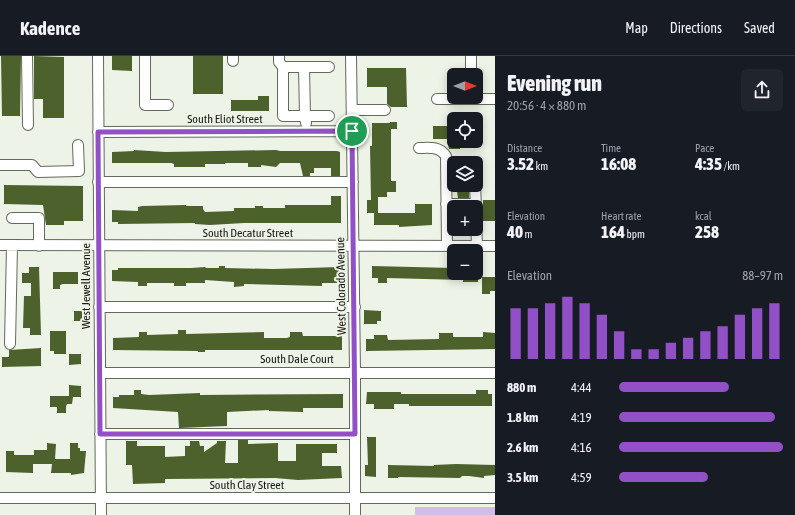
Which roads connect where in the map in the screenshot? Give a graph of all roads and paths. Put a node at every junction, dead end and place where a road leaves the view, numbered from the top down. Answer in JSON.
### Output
{"nodes":[{"id":1,"x":27,"y":56,"type":"edge"},
{"id":2,"x":98,"y":56,"type":"edge"},
{"id":3,"x":145,"y":56,"type":"edge"},
{"id":4,"x":279,"y":56,"type":"edge"},
{"id":5,"x":351,"y":56,"type":"edge"},
{"id":6,"x":471,"y":56,"type":"edge"},
{"id":7,"x":283,"y":67,"type":"junction"},
{"id":8,"x":304,"y":67,"type":"junction"},
{"id":9,"x":329,"y":67,"type":"dead end"},
{"id":10,"x":471,"y":68,"type":"edge"},
{"id":11,"x":437,"y":99,"type":"dead end"},
{"id":12,"x":447,"y":99,"type":"edge"},
{"id":13,"x":483,"y":99,"type":"edge"},
{"id":14,"x":495,"y":99,"type":"edge"},
{"id":15,"x":168,"y":105,"type":"dead end"},
{"id":16,"x":352,"y":110,"type":"junction"},
{"id":17,"x":385,"y":110,"type":"dead end"},
{"id":18,"x":305,"y":116,"type":"junction"},
{"id":19,"x":329,"y":116,"type":"dead end"},
{"id":20,"x":28,"y":125,"type":"dead end"},
{"id":21,"x":306,"y":131,"type":"junction"},
{"id":22,"x":352,"y":131,"type":"junction"},
{"id":23,"x":98,"y":132,"type":"junction"},
{"id":24,"x":78,"y":145,"type":"dead end"},
{"id":25,"x":419,"y":148,"type":"dead end"},
{"id":26,"x":447,"y":162,"type":"edge"},
{"id":27,"x":0,"y":165,"type":"edge"},
{"id":28,"x":98,"y":182,"type":"junction"},
{"id":29,"x":352,"y":182,"type":"junction"},
{"id":30,"x":448,"y":192,"type":"edge"},
{"id":31,"x":446,"y":204,"type":"joint"},
{"id":32,"x":12,"y":218,"type":"dead end"},
{"id":33,"x":0,"y":245,"type":"edge"},
{"id":34,"x":12,"y":246,"type":"junction"},
{"id":35,"x":39,"y":246,"type":"junction"},
{"id":36,"x":99,"y":246,"type":"junction"},
{"id":37,"x":354,"y":246,"type":"junction"},
{"id":38,"x":447,"y":246,"type":"joint"},
{"id":39,"x":483,"y":246,"type":"edge"},
{"id":40,"x":495,"y":246,"type":"edge"},
{"id":41,"x":99,"y":307,"type":"junction"},
{"id":42,"x":354,"y":307,"type":"junction"},
{"id":43,"x":10,"y":344,"type":"dead end"},
{"id":44,"x":355,"y":372,"type":"junction"},
{"id":45,"x":100,"y":373,"type":"junction"},
{"id":46,"x":495,"y":373,"type":"edge"},
{"id":47,"x":100,"y":434,"type":"junction"},
{"id":48,"x":355,"y":434,"type":"junction"},
{"id":49,"x":0,"y":498,"type":"edge"},
{"id":50,"x":101,"y":498,"type":"junction"},
{"id":51,"x":355,"y":498,"type":"junction"},
{"id":52,"x":495,"y":498,"type":"edge"},
{"id":53,"x":101,"y":515,"type":"edge"},
{"id":54,"x":355,"y":515,"type":"edge"}],
"edges":[{"from":1,"to":20,"type":"street"},
{"from":2,"to":23,"type":"street","name":"West Jewell Avenue"},
{"from":3,"to":15,"type":"street"},
{"from":4,"to":7,"type":"street"},
{"from":5,"to":16,"type":"street","name":"West Colorado Avenue"},
{"from":6,"to":10,"type":"street"},
{"from":7,"to":8,"type":"street"},
{"from":7,"to":18,"type":"street"},
{"from":8,"to":9,"type":"street"},
{"from":8,"to":18,"type":"street"},
{"from":11,"to":12,"type":"street"},
{"from":13,"to":14,"type":"street"},
{"from":16,"to":17,"type":"street"},
{"from":16,"to":22,"type":"street","name":"West Colorado Avenue"},
{"from":18,"to":19,"type":"street"},
{"from":18,"to":21,"type":"street"},
{"from":21,"to":22,"type":"street","name":"South Eliot Street"},
{"from":21,"to":23,"type":"street","name":"South Eliot Street"},
{"from":22,"to":29,"type":"street","name":"West Colorado Avenue"},
{"from":23,"to":28,"type":"street","name":"West Jewell Avenue"},
{"from":24,"to":27,"type":"street"},
{"from":25,"to":26,"type":"street"},
{"from":28,"to":29,"type":"street"},
{"from":28,"to":36,"type":"street","name":"West Jewell Avenue"},
{"from":29,"to":37,"type":"street","name":"West Colorado Avenue"},
{"from":30,"to":31,"type":"street"},
{"from":31,"to":38,"type":"street"},
{"from":32,"to":35,"type":"street"},
{"from":33,"to":34,"type":"street","name":"South Decatur Street"},
{"from":34,"to":35,"type":"street","name":"South Decatur Street"},
{"from":34,"to":43,"type":"street"},
{"from":35,"to":36,"type":"street","name":"South Decatur Street"},
{"from":36,"to":37,"type":"street","name":"South Decatur Street"},
{"from":36,"to":41,"type":"street","name":"West Jewell Avenue"},
{"from":37,"to":38,"type":"street","name":"South Decatur Street"},
{"from":37,"to":42,"type":"street","name":"West Colorado Avenue"},
{"from":39,"to":40,"type":"street","name":"South Decatur Street"},
{"from":41,"to":42,"type":"street"},
{"from":41,"to":45,"type":"street","name":"West Jewell Avenue"},
{"from":42,"to":44,"type":"street","name":"West Colorado Avenue"},
{"from":44,"to":45,"type":"street","name":"South Dale Court"},
{"from":44,"to":46,"type":"street","name":"South Dale Court"},
{"from":44,"to":48,"type":"street","name":"West Colorado Avenue"},
{"from":45,"to":47,"type":"street","name":"West Jewell Avenue"},
{"from":47,"to":48,"type":"street"},
{"from":47,"to":50,"type":"street","name":"West Jewell Avenue"},
{"from":48,"to":51,"type":"street","name":"West Colorado Avenue"},
{"from":49,"to":50,"type":"street","name":"South Clay Street"},
{"from":50,"to":51,"type":"street","name":"South Clay Street"},
{"from":50,"to":53,"type":"street","name":"West Jewell Avenue"},
{"from":51,"to":52,"type":"street","name":"South Clay Street"},
{"from":51,"to":54,"type":"street","name":"West Colorado Avenue"}]}
